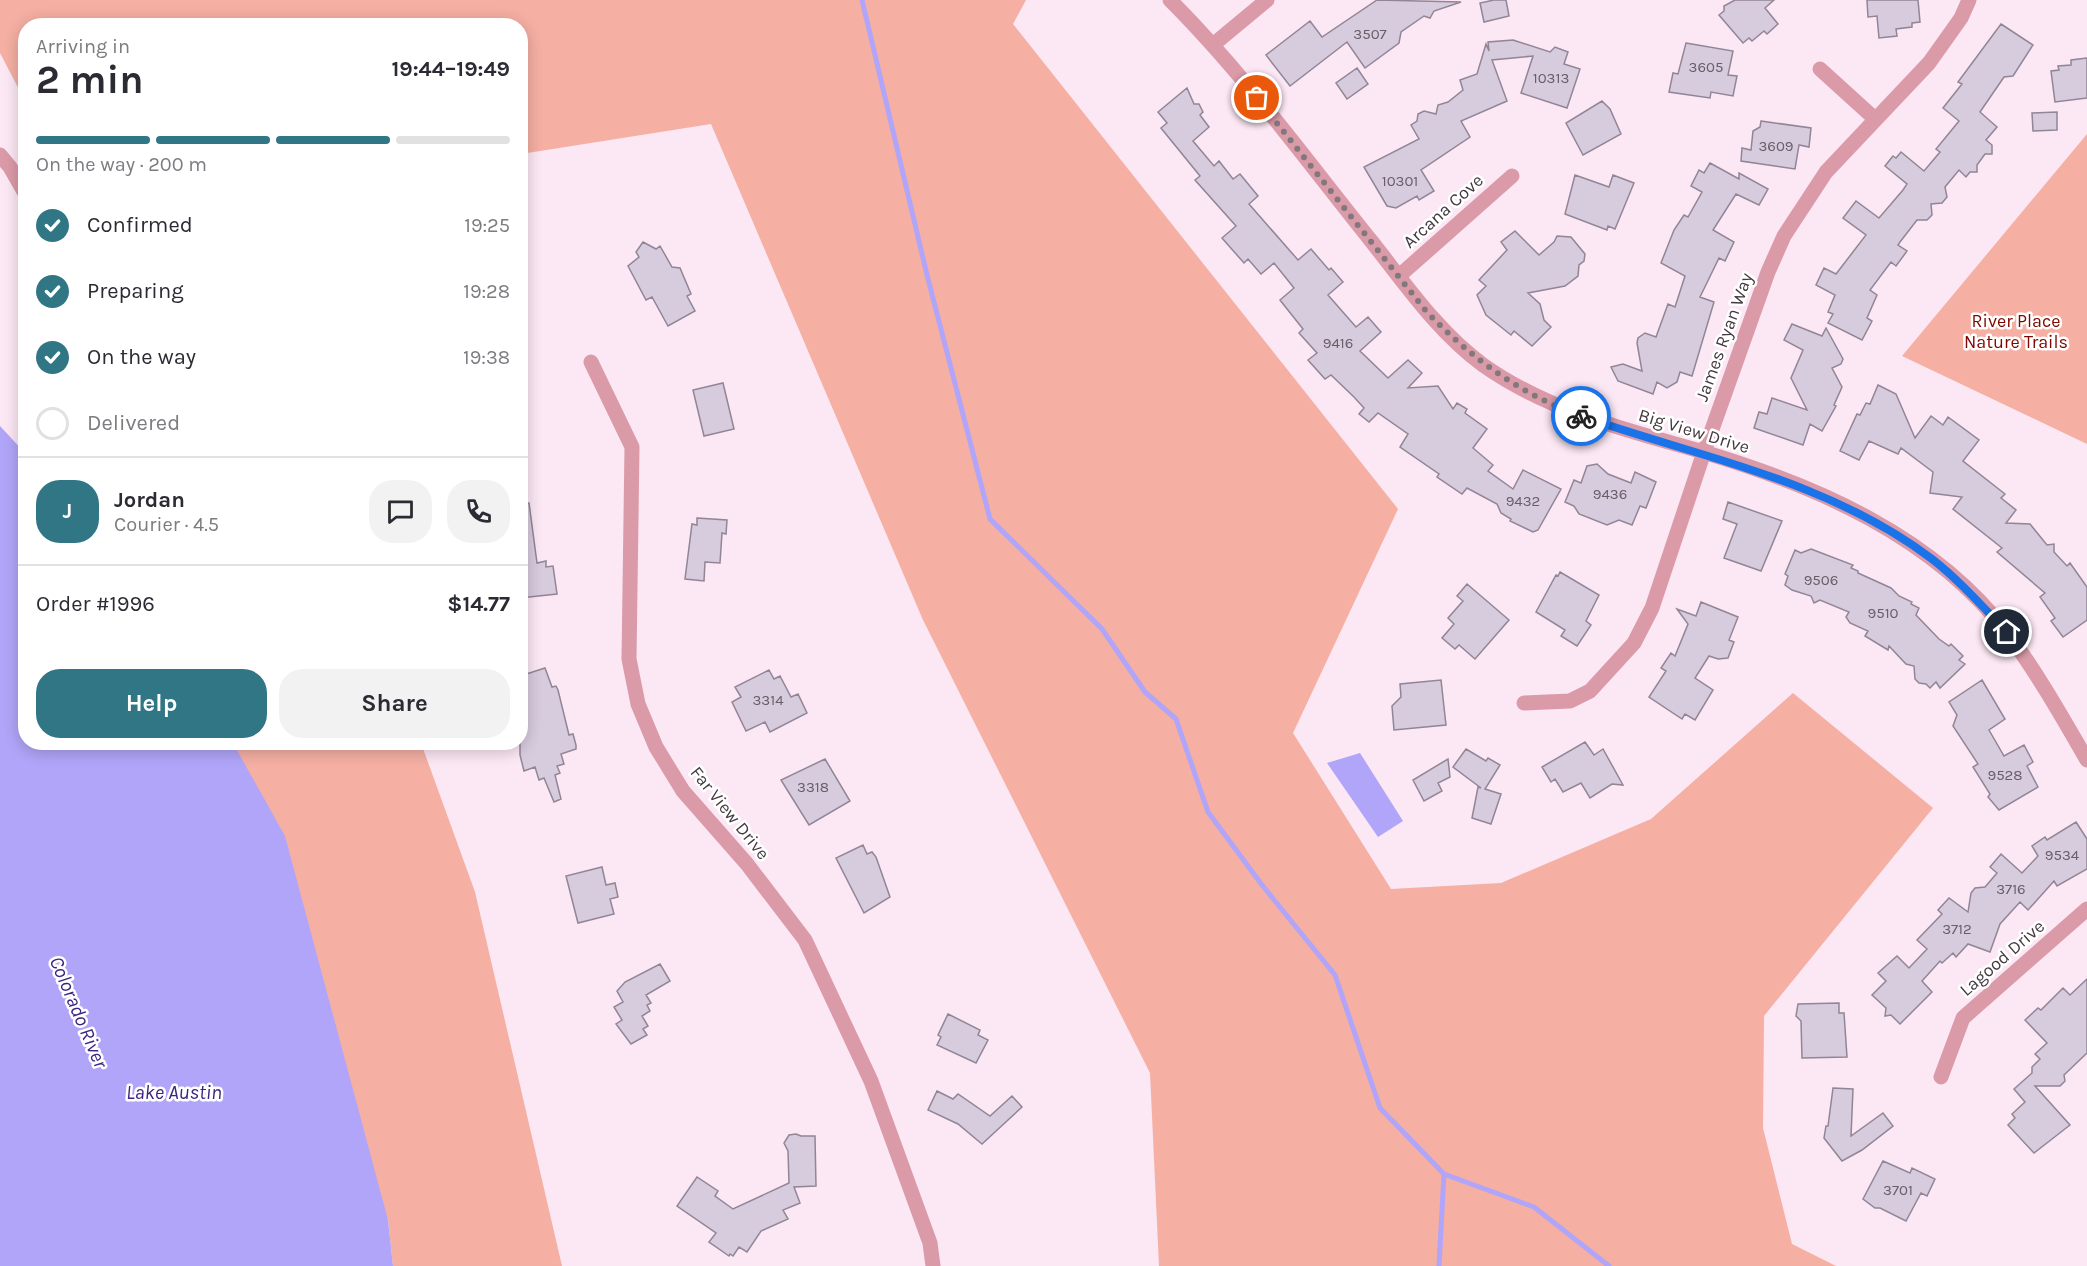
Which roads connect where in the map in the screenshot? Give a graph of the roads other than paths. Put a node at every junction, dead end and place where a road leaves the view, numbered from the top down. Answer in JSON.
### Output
{"nodes":[{"id":1,"x":1170,"y":0,"type":"edge"},
{"id":2,"x":1268,"y":0,"type":"edge"},
{"id":3,"x":1969,"y":0,"type":"edge"},
{"id":4,"x":1214,"y":44,"type":"junction"},
{"id":5,"x":1820,"y":69,"type":"dead end"},
{"id":6,"x":1874,"y":118,"type":"junction"},
{"id":7,"x":0,"y":155,"type":"edge"},
{"id":8,"x":1512,"y":176,"type":"dead end"},
{"id":9,"x":18,"y":181,"type":"edge"},
{"id":10,"x":1399,"y":276,"type":"junction"},
{"id":11,"x":591,"y":362,"type":"dead end"},
{"id":12,"x":1704,"y":452,"type":"junction"},
{"id":13,"x":1524,"y":703,"type":"dead end"},
{"id":14,"x":2087,"y":760,"type":"edge"},
{"id":15,"x":2087,"y":909,"type":"edge"},
{"id":16,"x":1941,"y":1077,"type":"dead end"},
{"id":17,"x":933,"y":1266,"type":"edge"}],
"edges":[{"from":1,"to":4,"type":"street","name":"Big View Drive"},
{"from":2,"to":4,"type":"street"},
{"from":3,"to":6,"type":"street","name":"James Ryan Way"},
{"from":4,"to":10,"type":"street","name":"Big View Drive"},
{"from":5,"to":6,"type":"street"},
{"from":6,"to":12,"type":"street","name":"James Ryan Way"},
{"from":7,"to":9,"type":"street"},
{"from":8,"to":10,"type":"street","name":"Arcana Cove"},
{"from":10,"to":12,"type":"street","name":"Big View Drive"},
{"from":11,"to":17,"type":"street","name":"Far View Drive"},
{"from":12,"to":13,"type":"street","name":"James Ryan Way"},
{"from":12,"to":14,"type":"street","name":"Big View Drive"},
{"from":15,"to":16,"type":"street","name":"Lagood Drive"}]}
